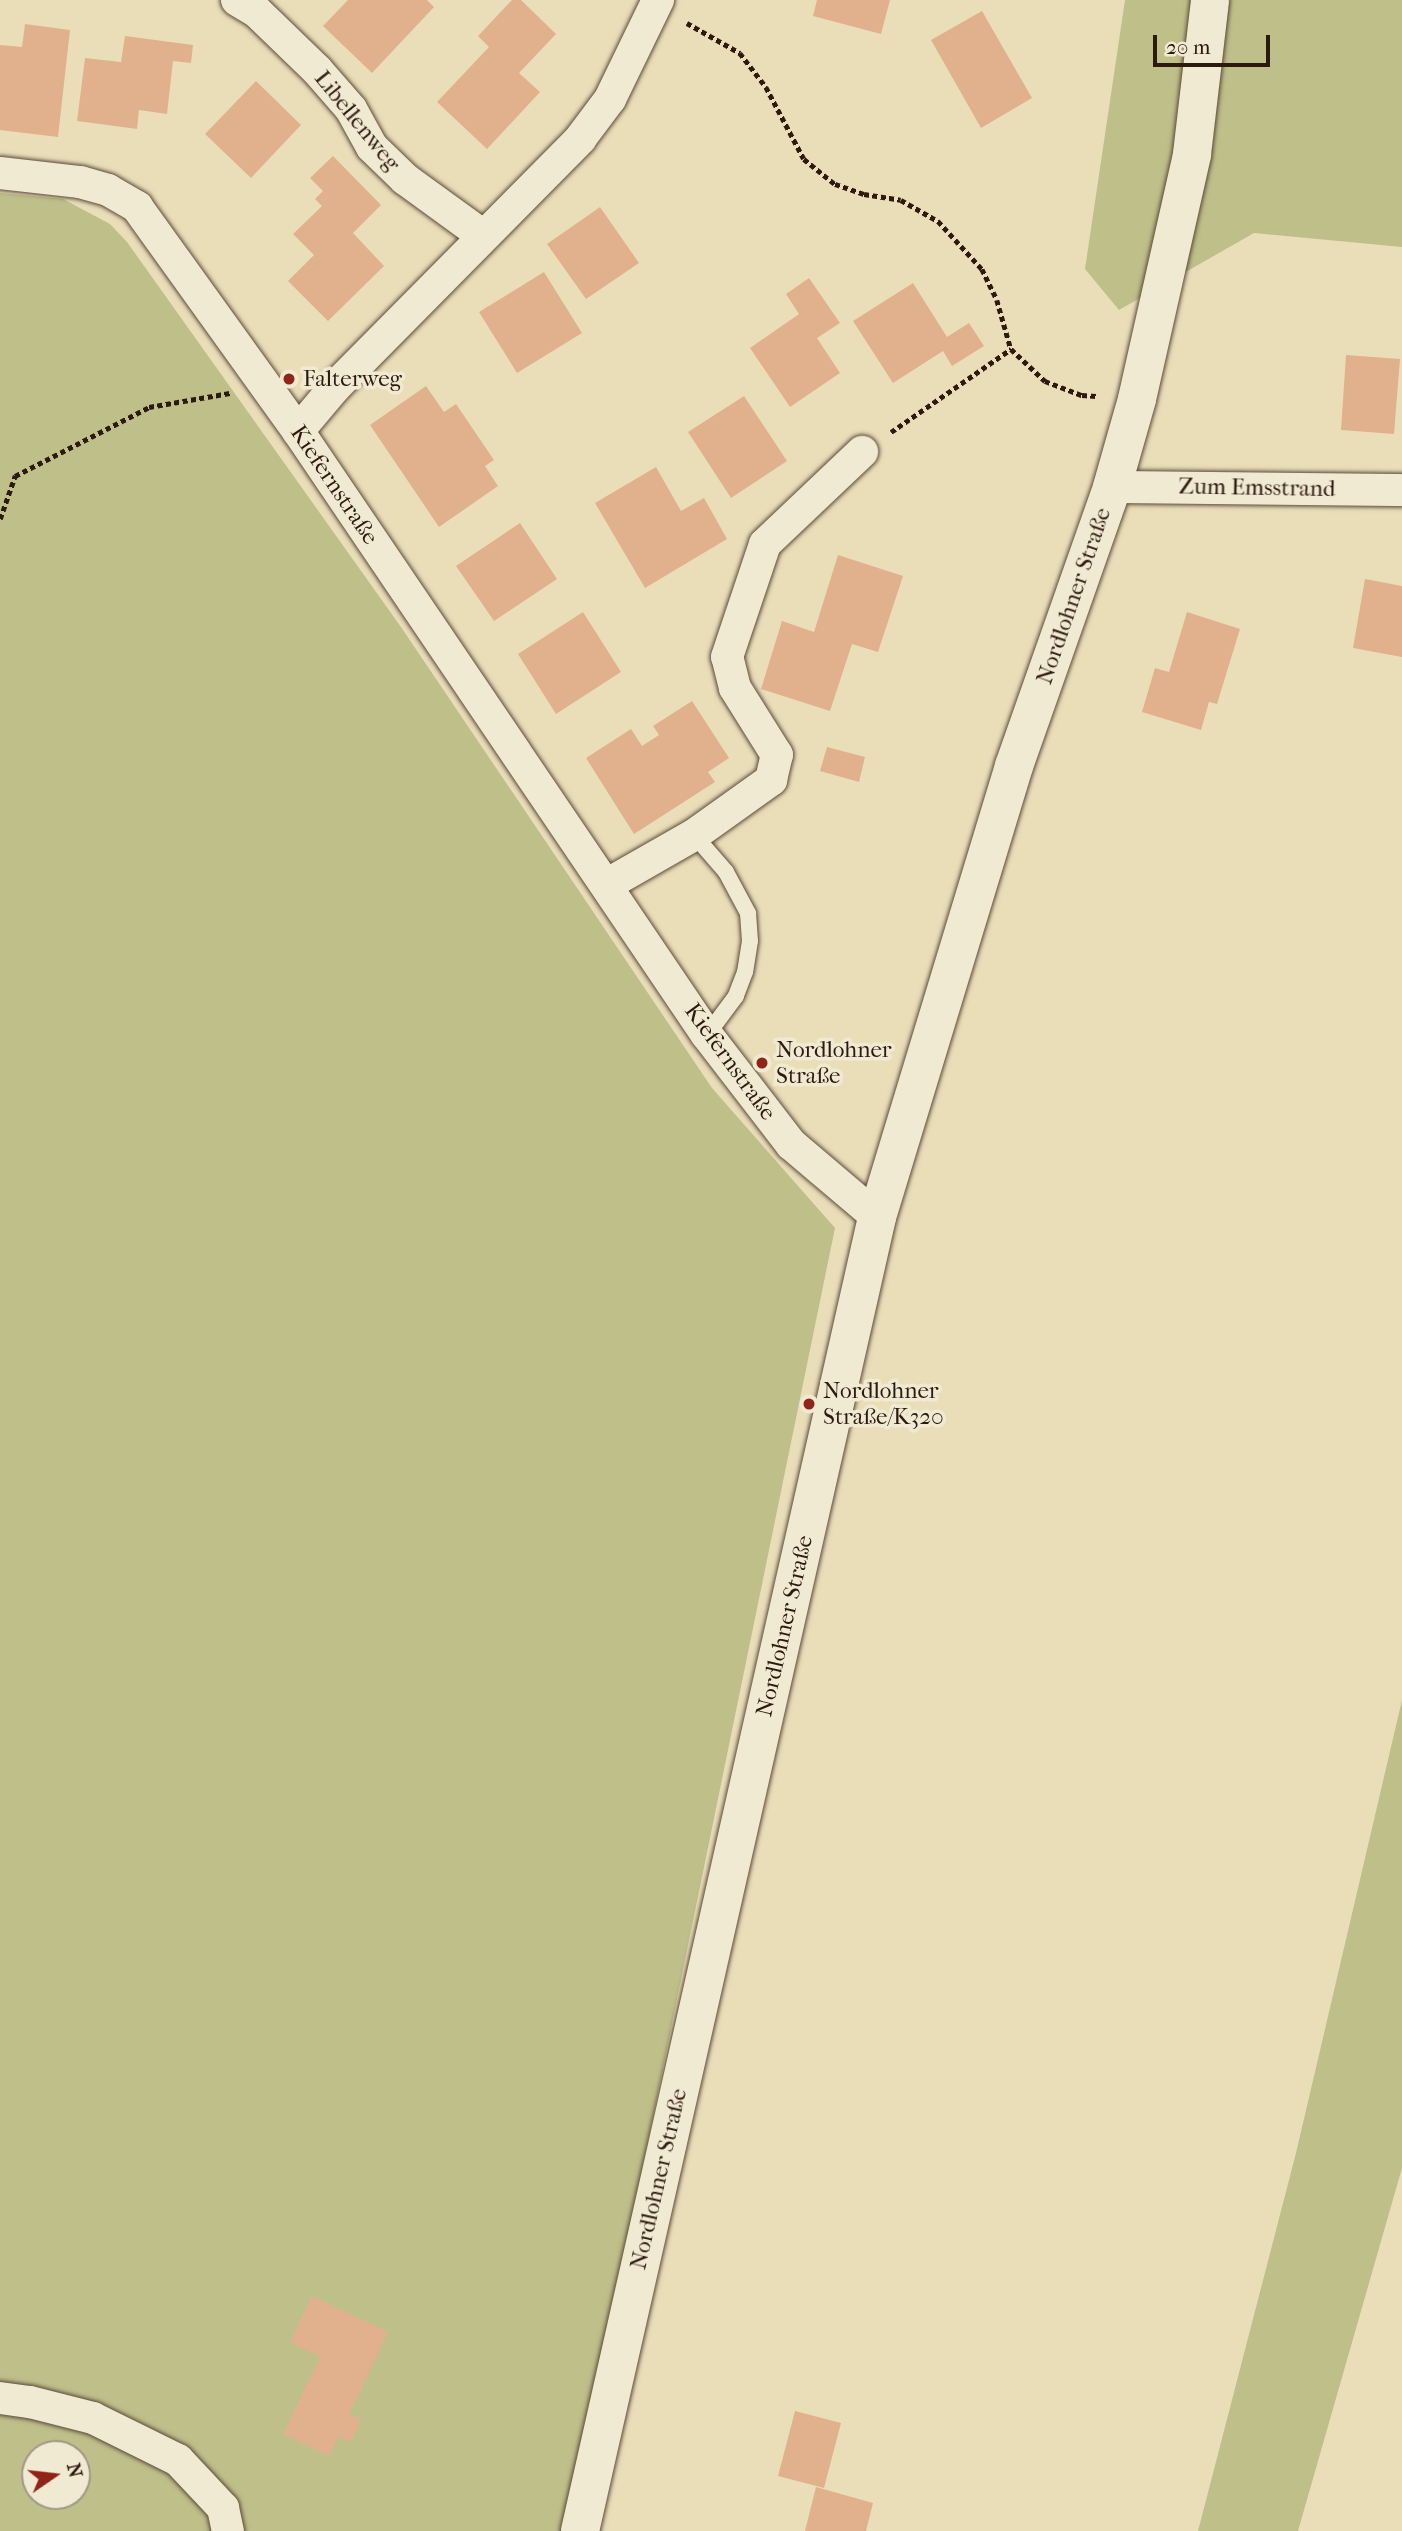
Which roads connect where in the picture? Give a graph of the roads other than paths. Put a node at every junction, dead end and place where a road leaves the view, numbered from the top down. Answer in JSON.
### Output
{"nodes":[{"id":1,"x":237,"y":0,"type":"edge"},
{"id":2,"x":1210,"y":0,"type":"edge"},
{"id":3,"x":657,"y":3,"type":"edge"},
{"id":4,"x":0,"y":173,"type":"edge"},
{"id":5,"x":482,"y":235,"type":"junction"},
{"id":6,"x":298,"y":431,"type":"junction"},
{"id":7,"x":862,"y":452,"type":"road end"},
{"id":8,"x":1112,"y":487,"type":"junction"},
{"id":9,"x":1402,"y":490,"type":"edge"},
{"id":10,"x":694,"y":835,"type":"junction"},
{"id":11,"x":608,"y":884,"type":"junction"},
{"id":12,"x":707,"y":1035,"type":"junction"},
{"id":13,"x":877,"y":1217,"type":"junction"},
{"id":14,"x":0,"y":2398,"type":"edge"},
{"id":15,"x":228,"y":2531,"type":"edge"},
{"id":16,"x":580,"y":2531,"type":"edge"}],
"edges":[{"from":1,"to":5,"type":"street","name":"Libellenweg"},
{"from":2,"to":8,"type":"street","name":"Nordlohner Straße"},
{"from":3,"to":5,"type":"street"},
{"from":4,"to":6,"type":"street","name":"Kiefernstraße"},
{"from":5,"to":6,"type":"street"},
{"from":6,"to":11,"type":"street","name":"Kiefernstraße"},
{"from":7,"to":10,"type":"street"},
{"from":8,"to":9,"type":"street","name":"Zum Emsstrand"},
{"from":8,"to":13,"type":"street","name":"Nordlohner Straße"},
{"from":10,"to":11,"type":"street"},
{"from":10,"to":12,"type":"lane"},
{"from":11,"to":12,"type":"street","name":"Kiefernstraße"},
{"from":12,"to":13,"type":"street","name":"Kiefernstraße"},
{"from":13,"to":16,"type":"street","name":"Nordlohner Straße"},
{"from":14,"to":15,"type":"street"}]}
